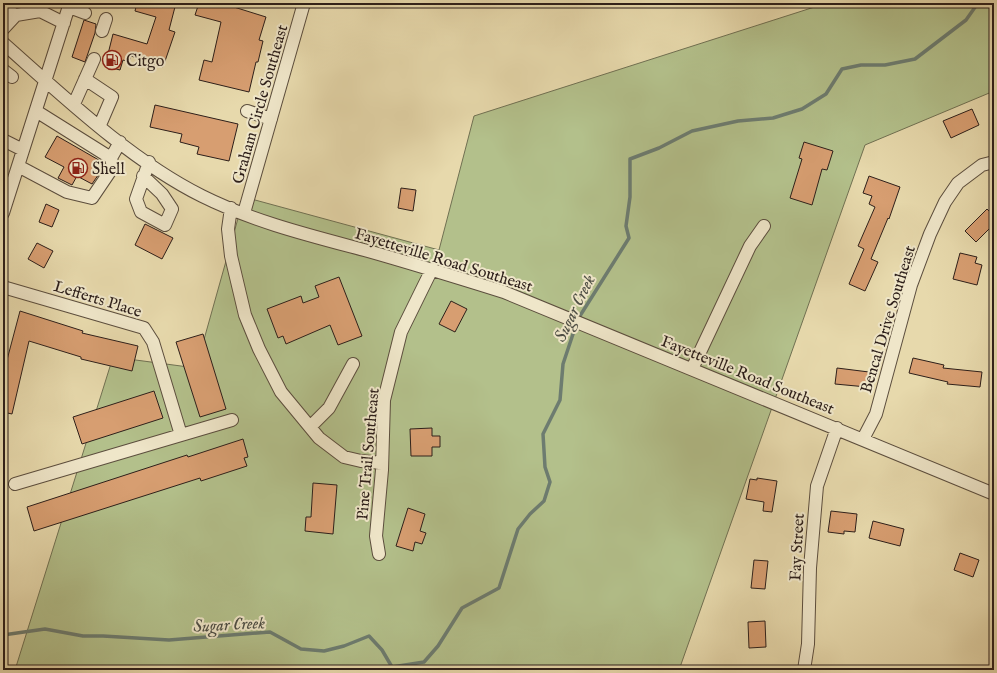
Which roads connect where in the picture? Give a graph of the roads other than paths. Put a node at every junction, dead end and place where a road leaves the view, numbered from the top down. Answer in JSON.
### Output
{"nodes":[{"id":1,"x":304,"y":3,"type":"edge"},
{"id":2,"x":70,"y":5,"type":"edge"},
{"id":3,"x":40,"y":7,"type":"edge"},
{"id":4,"x":3,"y":9,"type":"edge"},
{"id":5,"x":85,"y":13,"type":"dead end"},
{"id":6,"x":16,"y":15,"type":"junction"},
{"id":7,"x":106,"y":19,"type":"dead end"},
{"id":8,"x":64,"y":23,"type":"junction"},
{"id":9,"x":3,"y":29,"type":"edge"},
{"id":10,"x":102,"y":31,"type":"dead end"},
{"id":11,"x":3,"y":43,"type":"edge"},
{"id":12,"x":94,"y":59,"type":"dead end"},
{"id":13,"x":85,"y":79,"type":"junction"},
{"id":14,"x":46,"y":80,"type":"junction"},
{"id":15,"x":74,"y":104,"type":"junction"},
{"id":16,"x":36,"y":111,"type":"junction"},
{"id":17,"x":247,"y":111,"type":"dead end"},
{"id":18,"x":271,"y":119,"type":"junction"},
{"id":19,"x":100,"y":125,"type":"junction"},
{"id":20,"x":3,"y":140,"type":"edge"},
{"id":21,"x":120,"y":142,"type":"junction"},
{"id":22,"x":23,"y":150,"type":"junction"},
{"id":23,"x":111,"y":158,"type":"junction"},
{"id":24,"x":149,"y":162,"type":"junction"},
{"id":25,"x":994,"y":162,"type":"edge"},
{"id":26,"x":18,"y":166,"type":"junction"},
{"id":27,"x":143,"y":176,"type":"dead end"},
{"id":28,"x":231,"y":208,"type":"junction"},
{"id":29,"x":3,"y":213,"type":"edge"},
{"id":30,"x":244,"y":213,"type":"junction"},
{"id":31,"x":764,"y":226,"type":"dead end"},
{"id":32,"x":432,"y":269,"type":"junction"},
{"id":33,"x":3,"y":287,"type":"edge"},
{"id":34,"x":353,"y":364,"type":"dead end"},
{"id":35,"x":692,"y":369,"type":"junction"},
{"id":36,"x":232,"y":420,"type":"dead end"},
{"id":37,"x":310,"y":427,"type":"junction"},
{"id":38,"x":837,"y":428,"type":"junction"},
{"id":39,"x":181,"y":435,"type":"junction"},
{"id":40,"x":863,"y":439,"type":"junction"},
{"id":41,"x":382,"y":463,"type":"junction"},
{"id":42,"x":15,"y":484,"type":"dead end"},
{"id":43,"x":994,"y":494,"type":"edge"},
{"id":44,"x":379,"y":554,"type":"dead end"},
{"id":45,"x":804,"y":670,"type":"edge"}],
"edges":[{"from":1,"to":18,"type":"street","name":"Graham Circle Southeast"},
{"from":2,"to":5,"type":"street"},
{"from":2,"to":8,"type":"street"},
{"from":3,"to":6,"type":"street"},
{"from":3,"to":8,"type":"street"},
{"from":4,"to":6,"type":"street"},
{"from":6,"to":9,"type":"street"},
{"from":7,"to":10,"type":"street"},
{"from":8,"to":14,"type":"street"},
{"from":11,"to":14,"type":"street","name":"Fayetteville Road Southeast"},
{"from":12,"to":13,"type":"street"},
{"from":13,"to":15,"type":"street"},
{"from":13,"to":19,"type":"street"},
{"from":14,"to":15,"type":"street","name":"Fayetteville Road Southeast"},
{"from":14,"to":16,"type":"street"},
{"from":15,"to":19,"type":"street","name":"Fayetteville Road Southeast"},
{"from":16,"to":22,"type":"street"},
{"from":16,"to":23,"type":"street"},
{"from":17,"to":18,"type":"street"},
{"from":18,"to":30,"type":"street","name":"Graham Circle Southeast"},
{"from":19,"to":21,"type":"street","name":"Fayetteville Road Southeast"},
{"from":20,"to":22,"type":"street"},
{"from":21,"to":23,"type":"street"},
{"from":21,"to":24,"type":"street","name":"Fayetteville Road Southeast"},
{"from":22,"to":26,"type":"street"},
{"from":23,"to":26,"type":"street"},
{"from":24,"to":27,"type":"street"},
{"from":24,"to":28,"type":"street","name":"Fayetteville Road Southeast"},
{"from":25,"to":40,"type":"street","name":"Bencal Drive Southeast"},
{"from":26,"to":29,"type":"street"},
{"from":28,"to":30,"type":"street","name":"Fayetteville Road Southeast"},
{"from":28,"to":37,"type":"street"},
{"from":30,"to":32,"type":"street","name":"Fayetteville Road Southeast"},
{"from":31,"to":35,"type":"street"},
{"from":32,"to":35,"type":"street","name":"Fayetteville Road Southeast"},
{"from":32,"to":41,"type":"street","name":"Pine Trail Southeast"},
{"from":33,"to":39,"type":"street","name":"Lefferts Place"},
{"from":34,"to":37,"type":"street"},
{"from":35,"to":38,"type":"street","name":"Fayetteville Road Southeast"},
{"from":36,"to":39,"type":"street"},
{"from":37,"to":41,"type":"street"},
{"from":38,"to":40,"type":"street","name":"Fayetteville Road Southeast"},
{"from":38,"to":45,"type":"street","name":"Fay Street"},
{"from":39,"to":42,"type":"street"},
{"from":40,"to":43,"type":"street","name":"Fayetteville Road Southeast"},
{"from":41,"to":44,"type":"street","name":"Pine Trail Southeast"}]}
